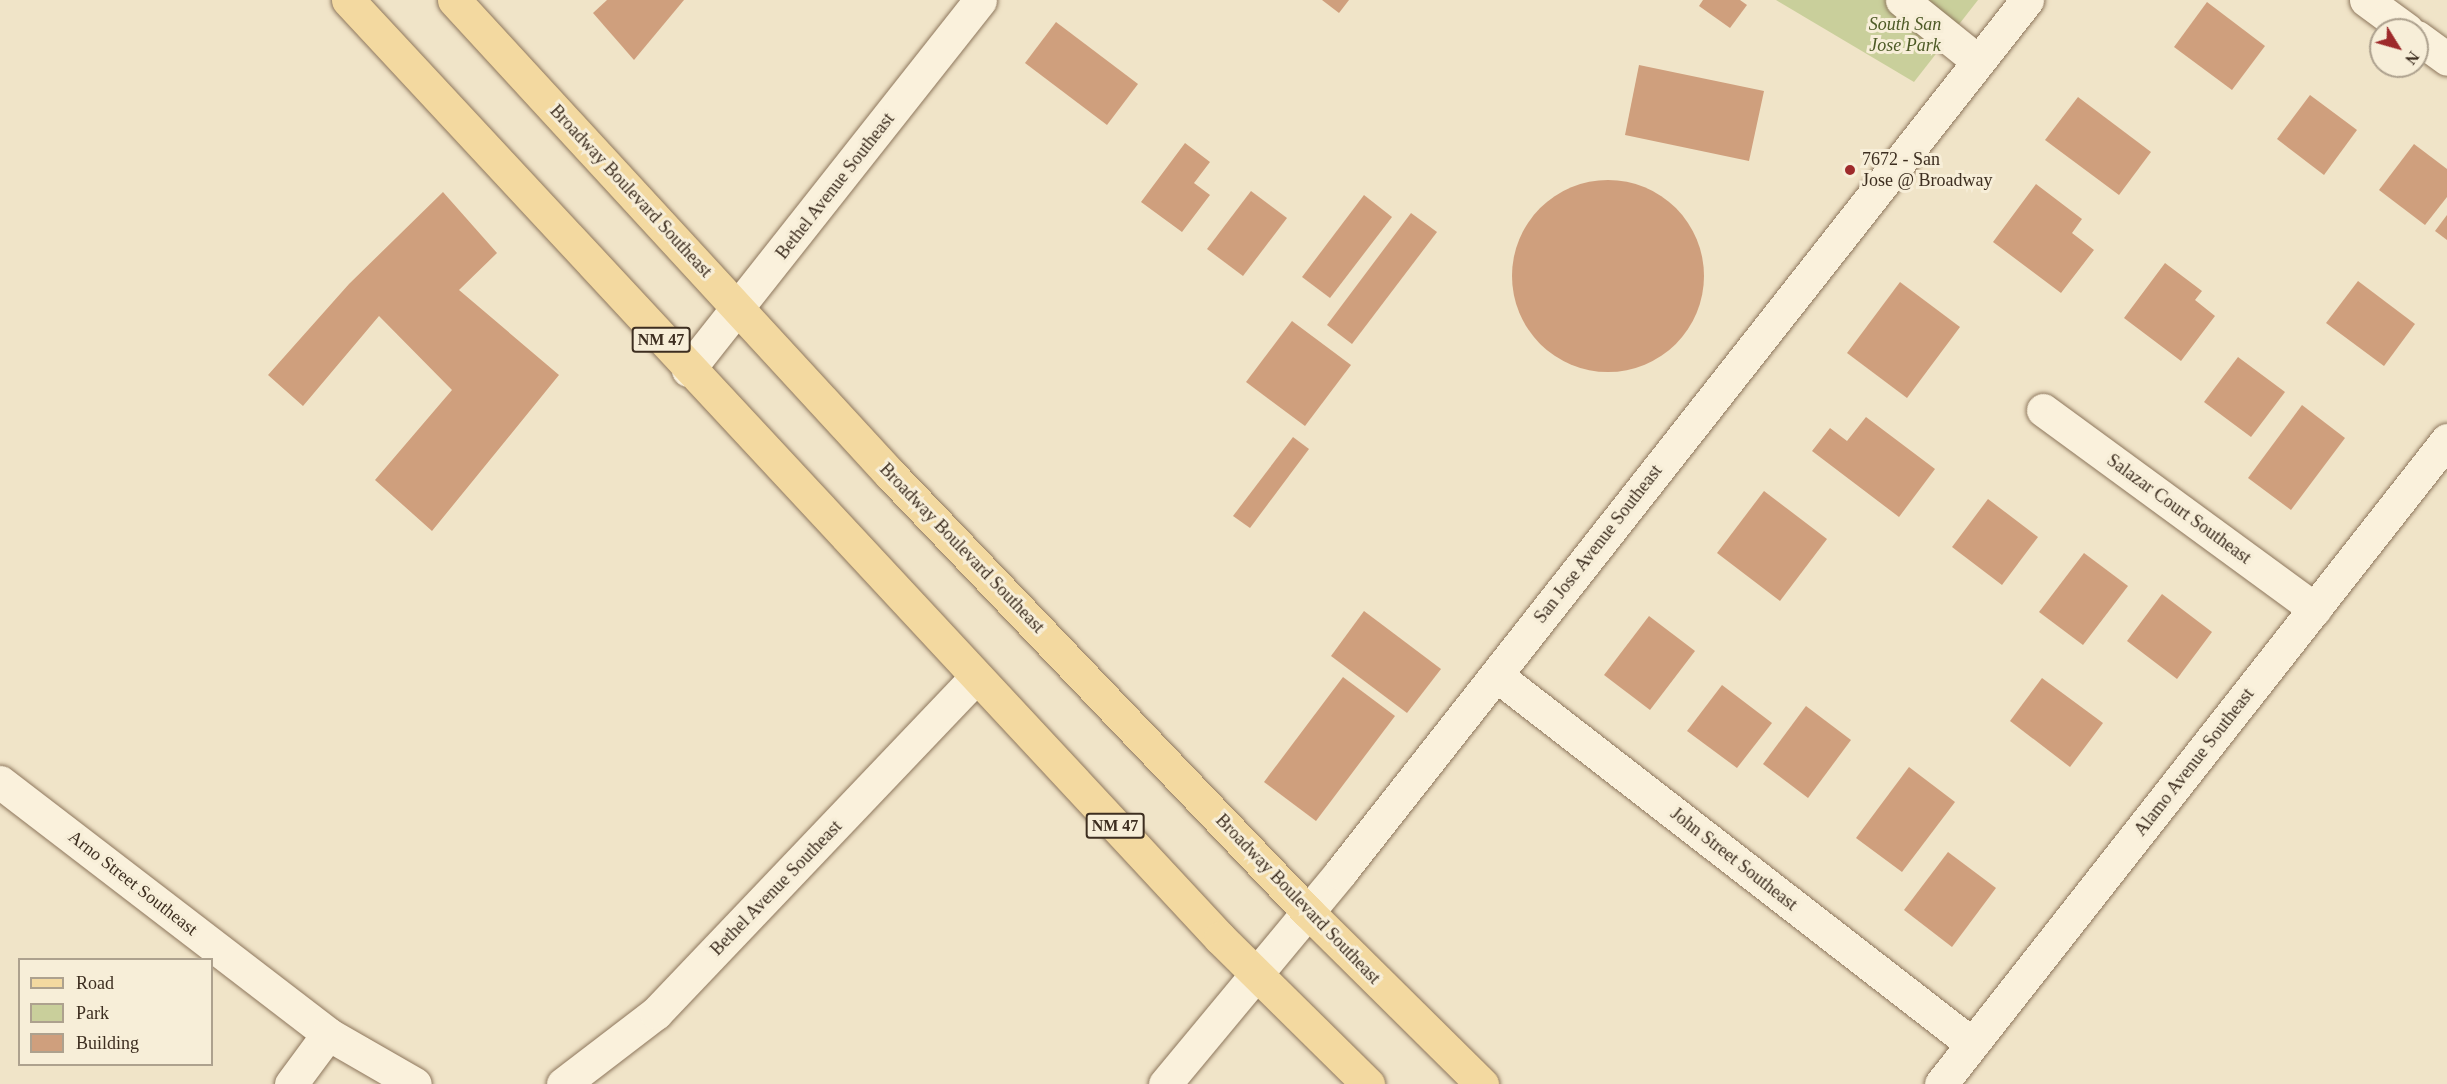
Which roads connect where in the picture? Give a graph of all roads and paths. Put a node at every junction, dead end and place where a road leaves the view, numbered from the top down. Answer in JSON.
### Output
{"nodes":[{"id":1,"x":348,"y":0,"type":"edge"},
{"id":2,"x":454,"y":0,"type":"edge"},
{"id":3,"x":980,"y":0,"type":"edge"},
{"id":4,"x":1902,"y":0,"type":"edge"},
{"id":5,"x":2027,"y":0,"type":"edge"},
{"id":6,"x":2366,"y":0,"type":"edge"},
{"id":7,"x":2391,"y":18,"type":"edge"},
{"id":8,"x":2429,"y":46,"type":"edge"},
{"id":9,"x":2447,"y":59,"type":"edge"},
{"id":10,"x":1978,"y":61,"type":"junction"},
{"id":11,"x":740,"y":308,"type":"junction"},
{"id":12,"x":688,"y":370,"type":"junction"},
{"id":13,"x":2043,"y":410,"type":"dead end"},
{"id":14,"x":2447,"y":440,"type":"edge"},
{"id":15,"x":2315,"y":609,"type":"junction"},
{"id":16,"x":1496,"y":675,"type":"junction"},
{"id":17,"x":976,"y":677,"type":"junction"},
{"id":18,"x":0,"y":782,"type":"edge"},
{"id":19,"x":1308,"y":912,"type":"junction"},
{"id":20,"x":1255,"y":975,"type":"junction"},
{"id":21,"x":328,"y":1034,"type":"junction"},
{"id":22,"x":1972,"y":1044,"type":"junction"},
{"id":23,"x":291,"y":1084,"type":"edge"},
{"id":24,"x":415,"y":1084,"type":"edge"},
{"id":25,"x":564,"y":1084,"type":"edge"},
{"id":26,"x":1166,"y":1084,"type":"edge"},
{"id":27,"x":1368,"y":1084,"type":"edge"},
{"id":28,"x":1482,"y":1084,"type":"edge"},
{"id":29,"x":1941,"y":1084,"type":"edge"}],
"edges":[{"from":1,"to":12,"type":"main road","number":"NM 47"},
{"from":2,"to":11,"type":"main road","name":"Broadway Boulevard Southeast"},
{"from":3,"to":11,"type":"street","name":"Bethel Avenue Southeast"},
{"from":4,"to":10,"type":"street"},
{"from":5,"to":10,"type":"street","name":"San Jose Avenue Southeast"},
{"from":6,"to":7,"type":"street"},
{"from":8,"to":9,"type":"street"},
{"from":10,"to":16,"type":"street","name":"San Jose Avenue Southeast"},
{"from":11,"to":12,"type":"street","name":"Bethel Avenue Southeast"},
{"from":11,"to":19,"type":"main road","name":"Broadway Boulevard Southeast"},
{"from":12,"to":17,"type":"main road","number":"NM 47"},
{"from":13,"to":15,"type":"street","name":"Salazar Court Southeast"},
{"from":14,"to":15,"type":"street","name":"Alamo Avenue Southeast"},
{"from":15,"to":22,"type":"street","name":"Alamo Avenue Southeast"},
{"from":16,"to":19,"type":"street","name":"San Jose Avenue Southeast"},
{"from":16,"to":22,"type":"street","name":"John Street Southeast"},
{"from":17,"to":20,"type":"main road","number":"NM 47"},
{"from":17,"to":25,"type":"street","name":"Bethel Avenue Southeast"},
{"from":18,"to":21,"type":"street","name":"Arno Street Southeast"},
{"from":19,"to":20,"type":"street","name":"San Jose Avenue Southeast"},
{"from":19,"to":28,"type":"main road","name":"Broadway Boulevard Southeast"},
{"from":20,"to":26,"type":"street","name":"San Jose Avenue Southeast"},
{"from":20,"to":27,"type":"main road","number":"NM 47"},
{"from":21,"to":23,"type":"street"},
{"from":21,"to":24,"type":"street","name":"Arno Street Southeast"},
{"from":22,"to":29,"type":"street","name":"Alamo Avenue Southeast"}]}
